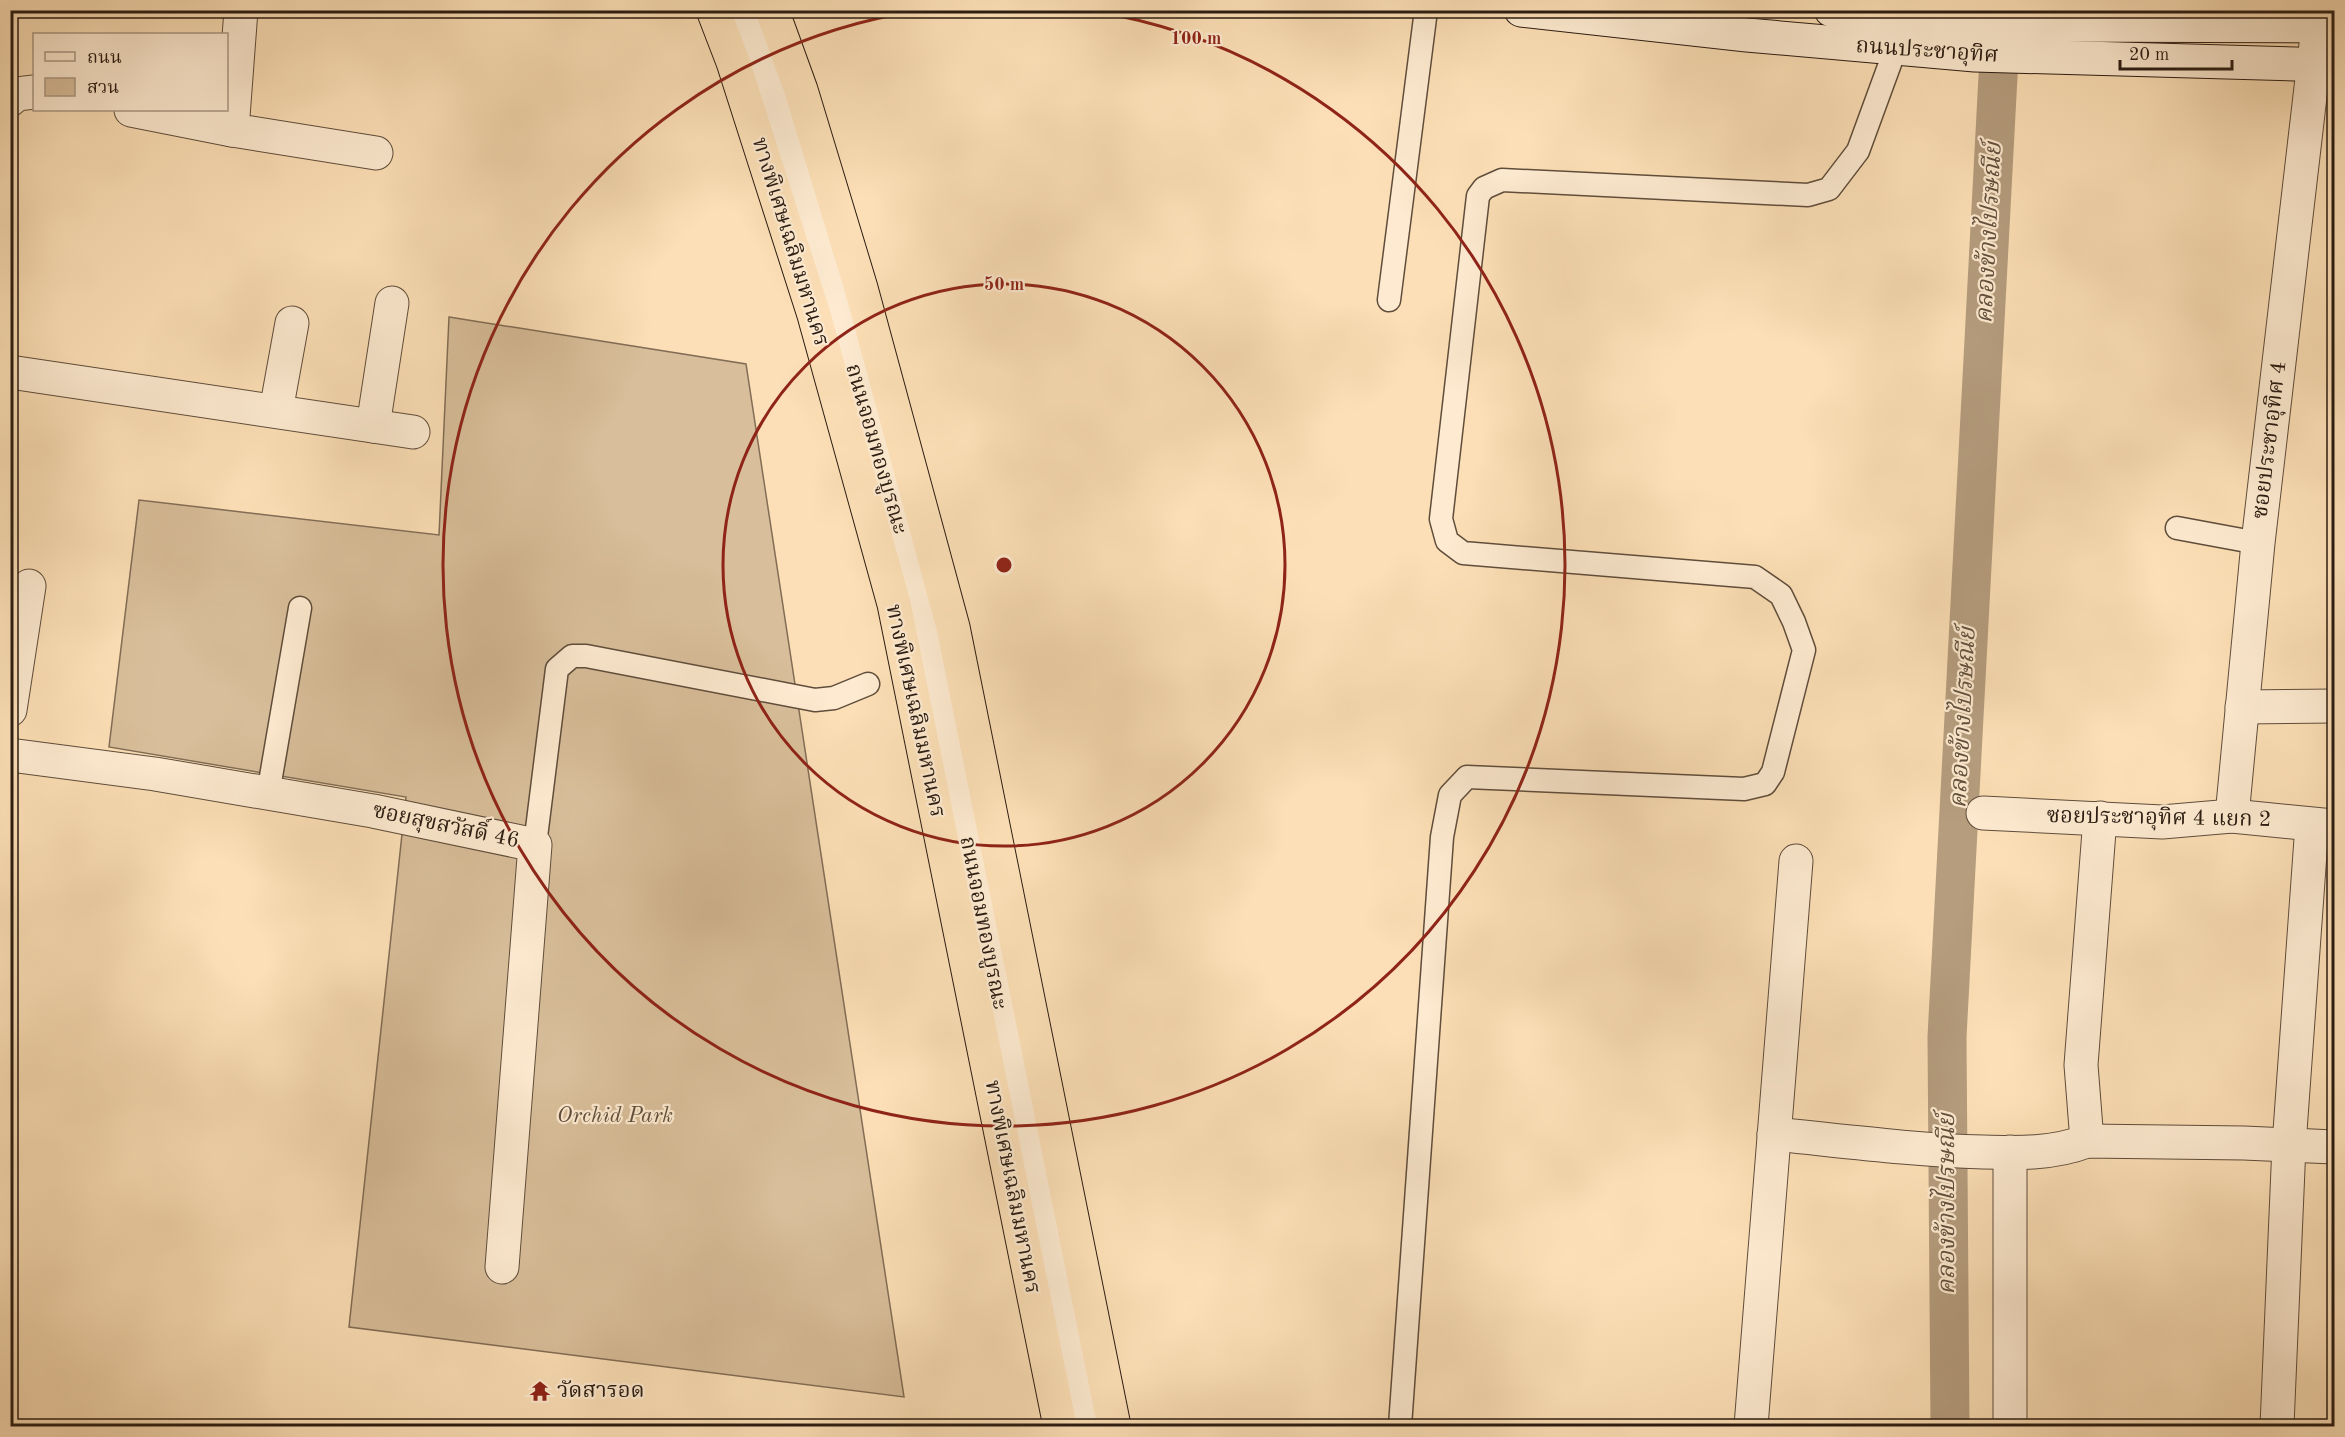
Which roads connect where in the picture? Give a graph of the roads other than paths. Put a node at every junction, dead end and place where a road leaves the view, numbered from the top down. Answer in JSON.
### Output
{"nodes":[{"id":1,"x":241,"y":10,"type":"edge"},
{"id":2,"x":713,"y":10,"type":"edge"},
{"id":3,"x":741,"y":10,"type":"edge"},
{"id":4,"x":772,"y":10,"type":"edge"},
{"id":5,"x":1426,"y":10,"type":"edge"},
{"id":6,"x":1521,"y":10,"type":"edge"},
{"id":7,"x":1846,"y":11,"type":"edge"},
{"id":8,"x":1597,"y":15,"type":"edge"},
{"id":9,"x":2324,"y":21,"type":"edge"},
{"id":10,"x":1895,"y":50,"type":"junction"},
{"id":11,"x":2324,"y":65,"type":"edge"},
{"id":12,"x":33,"y":92,"type":"edge"},
{"id":13,"x":10,"y":100,"type":"edge"},
{"id":14,"x":136,"y":111,"type":"edge"},
{"id":15,"x":232,"y":130,"type":"junction"},
{"id":16,"x":376,"y":153,"type":"dead end"},
{"id":17,"x":1389,"y":300,"type":"dead end"},
{"id":18,"x":392,"y":303,"type":"dead end"},
{"id":19,"x":292,"y":323,"type":"dead end"},
{"id":20,"x":10,"y":372,"type":"edge"},
{"id":21,"x":276,"y":411,"type":"junction"},
{"id":22,"x":373,"y":426,"type":"junction"},
{"id":23,"x":412,"y":432,"type":"dead end"},
{"id":24,"x":2177,"y":528,"type":"dead end"},
{"id":25,"x":2258,"y":543,"type":"junction"},
{"id":26,"x":29,"y":586,"type":"dead end"},
{"id":27,"x":300,"y":608,"type":"dead end"},
{"id":28,"x":868,"y":684,"type":"dead end"},
{"id":29,"x":2334,"y":706,"type":"edge"},
{"id":30,"x":2242,"y":707,"type":"junction"},
{"id":31,"x":10,"y":710,"type":"edge"},
{"id":32,"x":10,"y":755,"type":"edge"},
{"id":33,"x":268,"y":794,"type":"junction"},
{"id":34,"x":1983,"y":813,"type":"dead end"},
{"id":35,"x":2232,"y":816,"type":"junction"},
{"id":36,"x":2100,"y":818,"type":"junction"},
{"id":37,"x":2323,"y":825,"type":"edge"},
{"id":38,"x":535,"y":845,"type":"junction"},
{"id":39,"x":1796,"y":861,"type":"dead end"},
{"id":40,"x":1774,"y":1134,"type":"junction"},
{"id":41,"x":2087,"y":1141,"type":"junction"},
{"id":42,"x":2289,"y":1145,"type":"junction"},
{"id":43,"x":2334,"y":1147,"type":"edge"},
{"id":44,"x":2010,"y":1152,"type":"junction"},
{"id":45,"x":502,"y":1267,"type":"dead end"},
{"id":46,"x":1060,"y":1426,"type":"edge"},
{"id":47,"x":1084,"y":1426,"type":"edge"},
{"id":48,"x":1114,"y":1426,"type":"edge"},
{"id":49,"x":1400,"y":1426,"type":"edge"},
{"id":50,"x":1751,"y":1426,"type":"edge"},
{"id":51,"x":2010,"y":1426,"type":"edge"},
{"id":52,"x":2277,"y":1426,"type":"edge"}],
"edges":[{"from":1,"to":15,"type":"street"},
{"from":2,"to":46,"type":"highway","name":"ทางพิเศษเฉลิมมหานคร"},
{"from":3,"to":47,"type":"street","name":"ถนนจอมทองบูรณะ"},
{"from":4,"to":48,"type":"highway"},
{"from":5,"to":17,"type":"lane"},
{"from":6,"to":8,"type":"street","name":"ถนนประชาอุทิศ"},
{"from":7,"to":9,"type":"street","name":"ถนนประชาอุทิศ"},
{"from":8,"to":10,"type":"street","name":"ถนนประชาอุทิศ"},
{"from":9,"to":11,"type":"street","name":"ซอยประชาอุทิศ 4"},
{"from":10,"to":11,"type":"street","name":"ถนนประชาอุทิศ"},
{"from":10,"to":49,"type":"lane"},
{"from":11,"to":25,"type":"street","name":"ซอยประชาอุทิศ 4"},
{"from":12,"to":13,"type":"street"},
{"from":14,"to":15,"type":"street"},
{"from":15,"to":16,"type":"street"},
{"from":18,"to":22,"type":"street"},
{"from":19,"to":21,"type":"street"},
{"from":20,"to":21,"type":"street"},
{"from":21,"to":22,"type":"street"},
{"from":22,"to":23,"type":"street"},
{"from":24,"to":25,"type":"lane"},
{"from":25,"to":30,"type":"street","name":"ซอยประชาอุทิศ 4"},
{"from":26,"to":31,"type":"street"},
{"from":27,"to":33,"type":"lane"},
{"from":28,"to":38,"type":"lane"},
{"from":29,"to":30,"type":"street"},
{"from":30,"to":35,"type":"street","name":"ซอยประชาอุทิศ 4"},
{"from":32,"to":33,"type":"street","name":"ซอยสุขสวัสดิ์ 46"},
{"from":33,"to":38,"type":"street","name":"ซอยสุขสวัสดิ์ 46"},
{"from":34,"to":36,"type":"street","name":"ซอยประชาอุทิศ 4 แยก 2"},
{"from":35,"to":36,"type":"street","name":"ซอยประชาอุทิศ 4 แยก 2"},
{"from":35,"to":37,"type":"street","name":"ซอยประชาอุทิศ 4 แยก 2"},
{"from":36,"to":41,"type":"street"},
{"from":37,"to":42,"type":"street"},
{"from":38,"to":45,"type":"street","name":"ซอยสุขสวัสดิ์ 46"},
{"from":39,"to":40,"type":"street"},
{"from":40,"to":44,"type":"street"},
{"from":40,"to":50,"type":"street"},
{"from":41,"to":42,"type":"street"},
{"from":41,"to":44,"type":"street"},
{"from":42,"to":43,"type":"street"},
{"from":42,"to":52,"type":"street"},
{"from":44,"to":51,"type":"street"}]}
